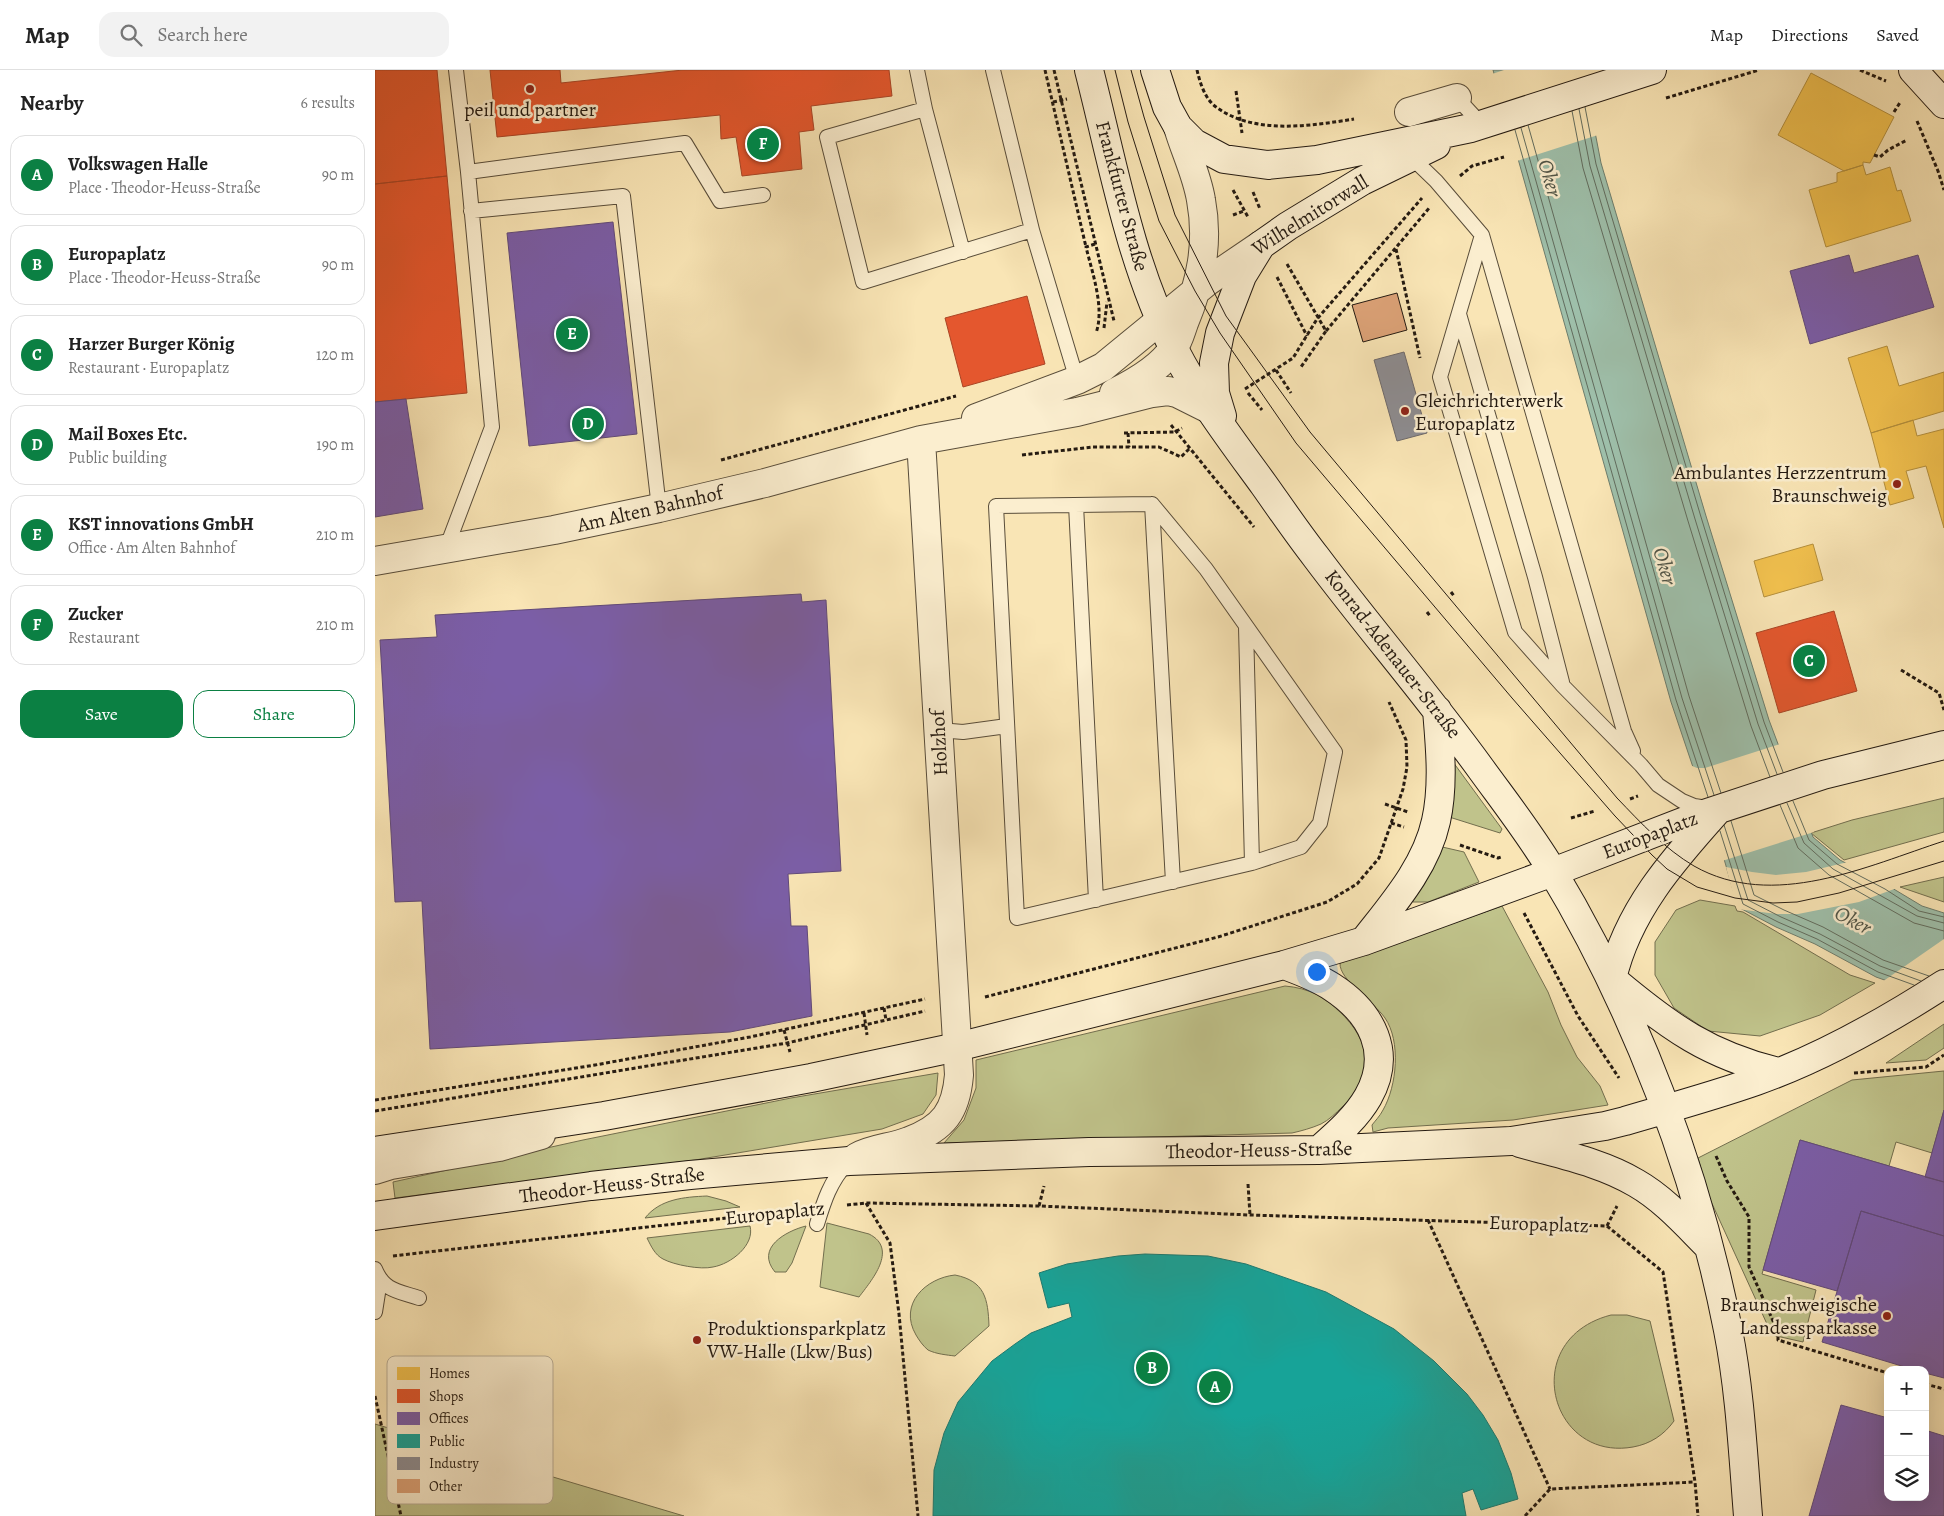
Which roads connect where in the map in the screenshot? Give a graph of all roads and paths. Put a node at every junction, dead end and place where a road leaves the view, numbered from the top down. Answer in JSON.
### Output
{"nodes":[{"id":1,"x":456,"y":70,"type":"edge"},
{"id":2,"x":917,"y":70,"type":"edge"},
{"id":3,"x":993,"y":70,"type":"edge"},
{"id":4,"x":1045,"y":70,"type":"edge"},
{"id":5,"x":1054,"y":70,"type":"edge"},
{"id":6,"x":1089,"y":70,"type":"edge"},
{"id":7,"x":1155,"y":70,"type":"edge"},
{"id":8,"x":1197,"y":70,"type":"edge"},
{"id":9,"x":1651,"y":70,"type":"edge"},
{"id":10,"x":1759,"y":70,"type":"edge"},
{"id":11,"x":1913,"y":70,"type":"edge"},
{"id":12,"x":1236,"y":91,"type":"dead end"},
{"id":13,"x":1457,"y":98,"type":"joint"},
{"id":14,"x":1060,"y":100,"type":"junction"},
{"id":15,"x":1658,"y":101,"type":"dead end"},
{"id":16,"x":1053,"y":102,"type":"junction"},
{"id":17,"x":1944,"y":104,"type":"edge"},
{"id":18,"x":925,"y":109,"type":"junction"},
{"id":19,"x":1409,"y":112,"type":"joint"},
{"id":20,"x":1913,"y":113,"type":"dead end"},
{"id":21,"x":1355,"y":119,"type":"dead end"},
{"id":22,"x":1241,"y":120,"type":"junction"},
{"id":23,"x":1484,"y":124,"type":"junction"},
{"id":24,"x":1178,"y":127,"type":"junction"},
{"id":25,"x":1243,"y":136,"type":"dead end"},
{"id":26,"x":1907,"y":140,"type":"dead end"},
{"id":27,"x":1405,"y":147,"type":"junction"},
{"id":28,"x":1874,"y":155,"type":"dead end"},
{"id":29,"x":1504,"y":157,"type":"dead end"},
{"id":30,"x":468,"y":172,"type":"junction"},
{"id":31,"x":1079,"y":179,"type":"junction"},
{"id":32,"x":1072,"y":181,"type":"junction"},
{"id":33,"x":1439,"y":186,"type":"junction"},
{"id":34,"x":1251,"y":188,"type":"dead end"},
{"id":35,"x":1944,"y":190,"type":"edge"},
{"id":36,"x":763,"y":195,"type":"dead end"},
{"id":37,"x":471,"y":211,"type":"junction"},
{"id":38,"x":1262,"y":213,"type":"dead end"},
{"id":39,"x":1031,"y":230,"type":"junction"},
{"id":40,"x":1483,"y":235,"type":"junction"},
{"id":41,"x":1095,"y":244,"type":"junction"},
{"id":42,"x":1261,"y":245,"type":"junction"},
{"id":43,"x":1086,"y":247,"type":"junction"},
{"id":44,"x":963,"y":252,"type":"junction"},
{"id":45,"x":1287,"y":262,"type":"dead end"},
{"id":46,"x":1195,"y":291,"type":"junction"},
{"id":47,"x":1459,"y":314,"type":"junction"},
{"id":48,"x":1317,"y":319,"type":"junction"},
{"id":49,"x":1161,"y":320,"type":"junction"},
{"id":50,"x":1325,"y":331,"type":"junction"},
{"id":51,"x":1307,"y":336,"type":"junction"},
{"id":52,"x":1093,"y":341,"type":"dead end"},
{"id":53,"x":1127,"y":348,"type":"junction"},
{"id":54,"x":1174,"y":348,"type":"junction"},
{"id":55,"x":1301,"y":367,"type":"dead end"},
{"id":56,"x":1077,"y":380,"type":"junction"},
{"id":57,"x":1245,"y":389,"type":"dead end"},
{"id":58,"x":1152,"y":393,"type":"junction"},
{"id":59,"x":1291,"y":393,"type":"dead end"},
{"id":60,"x":965,"y":394,"type":"dead end"},
{"id":61,"x":1211,"y":410,"type":"junction"},
{"id":62,"x":1262,"y":410,"type":"dead end"},
{"id":63,"x":1077,"y":412,"type":"junction"},
{"id":64,"x":1230,"y":438,"type":"junction"},
{"id":65,"x":921,"y":440,"type":"junction"},
{"id":66,"x":1190,"y":448,"type":"junction"},
{"id":67,"x":1019,"y":455,"type":"dead end"},
{"id":68,"x":716,"y":461,"type":"dead end"},
{"id":69,"x":1152,"y":504,"type":"junction"},
{"id":70,"x":1076,"y":505,"type":"junction"},
{"id":71,"x":659,"y":508,"type":"junction"},
{"id":72,"x":1255,"y":529,"type":"dead end"},
{"id":73,"x":446,"y":549,"type":"junction"},
{"id":74,"x":375,"y":561,"type":"edge"},
{"id":75,"x":1451,"y":592,"type":"dead end"},
{"id":76,"x":1454,"y":596,"type":"dead end"},
{"id":77,"x":1427,"y":612,"type":"dead end"},
{"id":78,"x":1430,"y":616,"type":"dead end"},
{"id":79,"x":1246,"y":627,"type":"junction"},
{"id":80,"x":1901,"y":670,"type":"dead end"},
{"id":81,"x":1563,"y":686,"type":"junction"},
{"id":82,"x":1385,"y":696,"type":"dead end"},
{"id":83,"x":1437,"y":710,"type":"junction"},
{"id":84,"x":1944,"y":710,"type":"edge"},
{"id":85,"x":1007,"y":726,"type":"junction"},
{"id":86,"x":939,"y":730,"type":"junction"},
{"id":87,"x":1944,"y":745,"type":"edge"},
{"id":88,"x":1914,"y":752,"type":"junction"},
{"id":89,"x":1944,"y":758,"type":"edge"},
{"id":90,"x":1641,"y":764,"type":"junction"},
{"id":91,"x":1385,"y":804,"type":"dead end"},
{"id":92,"x":1397,"y":808,"type":"junction"},
{"id":93,"x":1595,"y":811,"type":"dead end"},
{"id":94,"x":1703,"y":815,"type":"junction"},
{"id":95,"x":1571,"y":818,"type":"dead end"},
{"id":96,"x":1455,"y":844,"type":"dead end"},
{"id":97,"x":1498,"y":858,"type":"dead end"},
{"id":98,"x":1252,"y":863,"type":"junction"},
{"id":99,"x":1553,"y":872,"type":"junction"},
{"id":100,"x":1173,"y":882,"type":"junction"},
{"id":101,"x":1096,"y":900,"type":"junction"},
{"id":102,"x":1523,"y":910,"type":"dead end"},
{"id":103,"x":1364,"y":941,"type":"junction"},
{"id":104,"x":1283,"y":965,"type":"junction"},
{"id":105,"x":1612,"y":979,"type":"junction"},
{"id":106,"x":1944,"y":984,"type":"edge"},
{"id":107,"x":928,"y":999,"type":"dead end"},
{"id":108,"x":955,"y":1004,"type":"junction"},
{"id":109,"x":884,"y":1008,"type":"junction"},
{"id":110,"x":864,"y":1013,"type":"junction"},
{"id":111,"x":886,"y":1020,"type":"junction"},
{"id":112,"x":866,"y":1025,"type":"junction"},
{"id":113,"x":784,"y":1030,"type":"junction"},
{"id":114,"x":868,"y":1039,"type":"dead end"},
{"id":115,"x":787,"y":1042,"type":"junction"},
{"id":116,"x":957,"y":1046,"type":"junction"},
{"id":117,"x":1944,"y":1055,"type":"edge"},
{"id":118,"x":791,"y":1056,"type":"dead end"},
{"id":119,"x":1778,"y":1072,"type":"junction"},
{"id":120,"x":1852,"y":1073,"type":"dead end"},
{"id":121,"x":1622,"y":1082,"type":"dead end"},
{"id":122,"x":375,"y":1100,"type":"edge"},
{"id":123,"x":1665,"y":1108,"type":"junction"},
{"id":124,"x":375,"y":1111,"type":"edge"},
{"id":125,"x":604,"y":1116,"type":"junction"},
{"id":126,"x":1511,"y":1141,"type":"junction"},
{"id":127,"x":1713,"y":1149,"type":"dead end"},
{"id":128,"x":1319,"y":1150,"type":"junction"},
{"id":129,"x":375,"y":1151,"type":"edge"},
{"id":130,"x":849,"y":1161,"type":"junction"},
{"id":131,"x":375,"y":1170,"type":"edge"},
{"id":132,"x":1249,"y":1184,"type":"dead end"},
{"id":133,"x":1044,"y":1186,"type":"dead end"},
{"id":134,"x":866,"y":1203,"type":"junction"},
{"id":135,"x":1039,"y":1206,"type":"junction"},
{"id":136,"x":822,"y":1207,"type":"junction"},
{"id":137,"x":1250,"y":1215,"type":"junction"},
{"id":138,"x":375,"y":1216,"type":"edge"},
{"id":139,"x":1428,"y":1220,"type":"junction"},
{"id":140,"x":817,"y":1224,"type":"dead end"},
{"id":141,"x":1709,"y":1248,"type":"junction"},
{"id":142,"x":385,"y":1257,"type":"dead end"},
{"id":143,"x":375,"y":1269,"type":"edge"},
{"id":144,"x":375,"y":1276,"type":"edge"},
{"id":145,"x":419,"y":1298,"type":"dead end"},
{"id":146,"x":375,"y":1312,"type":"edge"},
{"id":147,"x":1884,"y":1372,"type":"edge"},
{"id":148,"x":1929,"y":1385,"type":"edge"},
{"id":149,"x":1944,"y":1389,"type":"edge"},
{"id":150,"x":375,"y":1396,"type":"edge"},
{"id":151,"x":387,"y":1451,"type":"edge"},
{"id":152,"x":1695,"y":1482,"type":"junction"},
{"id":153,"x":1550,"y":1488,"type":"junction"},
{"id":154,"x":917,"y":1516,"type":"edge"},
{"id":155,"x":1525,"y":1516,"type":"edge"},
{"id":156,"x":1698,"y":1516,"type":"edge"},
{"id":157,"x":1748,"y":1516,"type":"edge"}],
"edges":[{"from":1,"to":30,"type":"lane"},
{"from":2,"to":18,"type":"lane"},
{"from":3,"to":39,"type":"lane"},
{"from":4,"to":16,"type":"path"},
{"from":5,"to":14,"type":"path"},
{"from":6,"to":49,"type":"main road","name":"Frankfurter Straße"},
{"from":7,"to":24,"type":"main road"},
{"from":8,"to":22,"type":"path"},
{"from":9,"to":23,"type":"main road","name":"Wilhelmitorwall"},
{"from":10,"to":15,"type":"path"},
{"from":11,"to":17,"type":"main road"},
{"from":12,"to":22,"type":"path"},
{"from":13,"to":19,"type":"main road"},
{"from":13,"to":23,"type":"lane"},
{"from":14,"to":16,"type":"path"},
{"from":14,"to":31,"type":"path"},
{"from":16,"to":32,"type":"path"},
{"from":18,"to":44,"type":"lane"},
{"from":18,"to":44,"type":"lane"},
{"from":19,"to":27,"type":"lane"},
{"from":20,"to":35,"type":"path"},
{"from":21,"to":22,"type":"path"},
{"from":22,"to":25,"type":"path"},
{"from":23,"to":27,"type":"main road","name":"Wilhelmitorwall"},
{"from":24,"to":27,"type":"main road","name":"Wilhelmitorwall"},
{"from":24,"to":46,"type":"main road"},
{"from":26,"to":28,"type":"path"},
{"from":27,"to":33,"type":"lane"},
{"from":27,"to":42,"type":"main road","name":"Wilhelmitorwall"},
{"from":29,"to":33,"type":"path"},
{"from":30,"to":36,"type":"lane"},
{"from":30,"to":37,"type":"lane"},
{"from":31,"to":32,"type":"path"},
{"from":31,"to":41,"type":"path"},
{"from":32,"to":43,"type":"path"},
{"from":33,"to":40,"type":"lane"},
{"from":33,"to":48,"type":"path"},
{"from":33,"to":50,"type":"path"},
{"from":34,"to":38,"type":"path"},
{"from":37,"to":71,"type":"lane"},
{"from":37,"to":73,"type":"lane"},
{"from":39,"to":44,"type":"lane"},
{"from":39,"to":56,"type":"lane"},
{"from":40,"to":47,"type":"lane"},
{"from":40,"to":90,"type":"lane"},
{"from":41,"to":43,"type":"path"},
{"from":41,"to":53,"type":"path"},
{"from":42,"to":46,"type":"main road","name":"Wilhelmitorwall"},
{"from":42,"to":51,"type":"path"},
{"from":42,"to":64,"type":"main road","name":"Konrad-Adenauer-Straße"},
{"from":43,"to":52,"type":"path"},
{"from":45,"to":48,"type":"path"},
{"from":46,"to":49,"type":"main road","name":"Wilhelmitorwall"},
{"from":46,"to":54,"type":"main road"},
{"from":47,"to":81,"type":"lane"},
{"from":47,"to":81,"type":"lane"},
{"from":48,"to":50,"type":"path"},
{"from":48,"to":51,"type":"path"},
{"from":49,"to":53,"type":"main road","name":"Am Alten Bahnhof"},
{"from":49,"to":54,"type":"main road","name":"Konrad-Adenauer-Straße"},
{"from":50,"to":55,"type":"path"},
{"from":51,"to":59,"type":"path"},
{"from":53,"to":56,"type":"main road","name":"Am Alten Bahnhof"},
{"from":54,"to":61,"type":"main road","name":"Konrad-Adenauer-Straße"},
{"from":54,"to":63,"type":"main road","name":"Am Alten Bahnhof"},
{"from":56,"to":65,"type":"main road","name":"Am Alten Bahnhof"},
{"from":57,"to":62,"type":"path"},
{"from":58,"to":61,"type":"main road","name":"Am Alten Bahnhof"},
{"from":58,"to":63,"type":"main road","name":"Am Alten Bahnhof"},
{"from":58,"to":66,"type":"path"},
{"from":60,"to":68,"type":"path"},
{"from":61,"to":64,"type":"main road","name":"Konrad-Adenauer-Straße"},
{"from":63,"to":65,"type":"main road","name":"Am Alten Bahnhof"},
{"from":64,"to":83,"type":"main road","name":"Konrad-Adenauer-Straße"},
{"from":65,"to":71,"type":"main road","name":"Am Alten Bahnhof"},
{"from":65,"to":86,"type":"main road","name":"Holzhof"},
{"from":66,"to":67,"type":"path"},
{"from":66,"to":72,"type":"path"},
{"from":69,"to":70,"type":"lane"},
{"from":69,"to":79,"type":"lane"},
{"from":69,"to":100,"type":"lane"},
{"from":70,"to":85,"type":"lane"},
{"from":70,"to":101,"type":"lane"},
{"from":71,"to":73,"type":"main road","name":"Am Alten Bahnhof"},
{"from":73,"to":74,"type":"main road","name":"Am Alten Bahnhof"},
{"from":75,"to":76,"type":"path"},
{"from":77,"to":78,"type":"path"},
{"from":79,"to":98,"type":"lane"},
{"from":79,"to":98,"type":"lane"},
{"from":80,"to":84,"type":"path"},
{"from":81,"to":90,"type":"lane"},
{"from":82,"to":92,"type":"path"},
{"from":83,"to":99,"type":"main road","name":"Konrad-Adenauer-Straße"},
{"from":83,"to":103,"type":"main road"},
{"from":85,"to":86,"type":"lane"},
{"from":85,"to":101,"type":"lane"},
{"from":86,"to":108,"type":"main road","name":"Holzhof"},
{"from":87,"to":88,"type":"main road","name":"Europaplatz"},
{"from":88,"to":89,"type":"main road"},
{"from":88,"to":94,"type":"main road","name":"Europaplatz"},
{"from":90,"to":94,"type":"lane"},
{"from":91,"to":92,"type":"path"},
{"from":92,"to":108,"type":"path"},
{"from":93,"to":95,"type":"path"},
{"from":94,"to":99,"type":"main road","name":"Europaplatz"},
{"from":94,"to":105,"type":"main road"},
{"from":96,"to":97,"type":"path"},
{"from":98,"to":100,"type":"lane"},
{"from":99,"to":103,"type":"main road"},
{"from":99,"to":105,"type":"main road"},
{"from":100,"to":101,"type":"lane"},
{"from":102,"to":121,"type":"path"},
{"from":103,"to":104,"type":"main road"},
{"from":104,"to":116,"type":"main road"},
{"from":104,"to":128,"type":"main road"},
{"from":105,"to":119,"type":"main road"},
{"from":105,"to":123,"type":"main road"},
{"from":106,"to":119,"type":"main road"},
{"from":107,"to":109,"type":"path"},
{"from":108,"to":111,"type":"path"},
{"from":108,"to":116,"type":"main road","name":"Holzhof"},
{"from":109,"to":110,"type":"path"},
{"from":109,"to":111,"type":"path"},
{"from":110,"to":112,"type":"path"},
{"from":110,"to":113,"type":"path"},
{"from":111,"to":112,"type":"path"},
{"from":112,"to":114,"type":"path"},
{"from":112,"to":115,"type":"path"},
{"from":113,"to":115,"type":"path"},
{"from":113,"to":122,"type":"path"},
{"from":115,"to":118,"type":"path"},
{"from":115,"to":124,"type":"path"},
{"from":116,"to":125,"type":"main road"},
{"from":116,"to":130,"type":"main road","name":"Theodor-Heuss-Straße"},
{"from":117,"to":120,"type":"path"},
{"from":119,"to":123,"type":"main road"},
{"from":123,"to":126,"type":"main road","name":"Theodor-Heuss-Straße"},
{"from":123,"to":141,"type":"main road"},
{"from":125,"to":129,"type":"main road"},
{"from":125,"to":131,"type":"main road"},
{"from":126,"to":128,"type":"main road","name":"Theodor-Heuss-Straße"},
{"from":126,"to":141,"type":"main road"},
{"from":127,"to":147,"type":"path"},
{"from":128,"to":130,"type":"main road","name":"Theodor-Heuss-Straße"},
{"from":130,"to":136,"type":"lane"},
{"from":130,"to":138,"type":"main road","name":"Theodor-Heuss-Straße"},
{"from":132,"to":137,"type":"path"},
{"from":133,"to":135,"type":"path"},
{"from":134,"to":135,"type":"path","name":"Europaplatz"},
{"from":134,"to":136,"type":"path","name":"Europaplatz"},
{"from":134,"to":154,"type":"path"},
{"from":135,"to":137,"type":"path","name":"Europaplatz"},
{"from":136,"to":140,"type":"lane"},
{"from":136,"to":142,"type":"path","name":"Europaplatz"},
{"from":137,"to":139,"type":"path","name":"Europaplatz"},
{"from":139,"to":152,"type":"path","name":"Europaplatz"},
{"from":139,"to":153,"type":"path"},
{"from":141,"to":157,"type":"main road"},
{"from":143,"to":145,"type":"lane"},
{"from":144,"to":146,"type":"lane"},
{"from":148,"to":149,"type":"path"},
{"from":150,"to":151,"type":"path"},
{"from":152,"to":153,"type":"path"},
{"from":152,"to":156,"type":"path","name":"Europaplatz"},
{"from":153,"to":155,"type":"path"}]}
